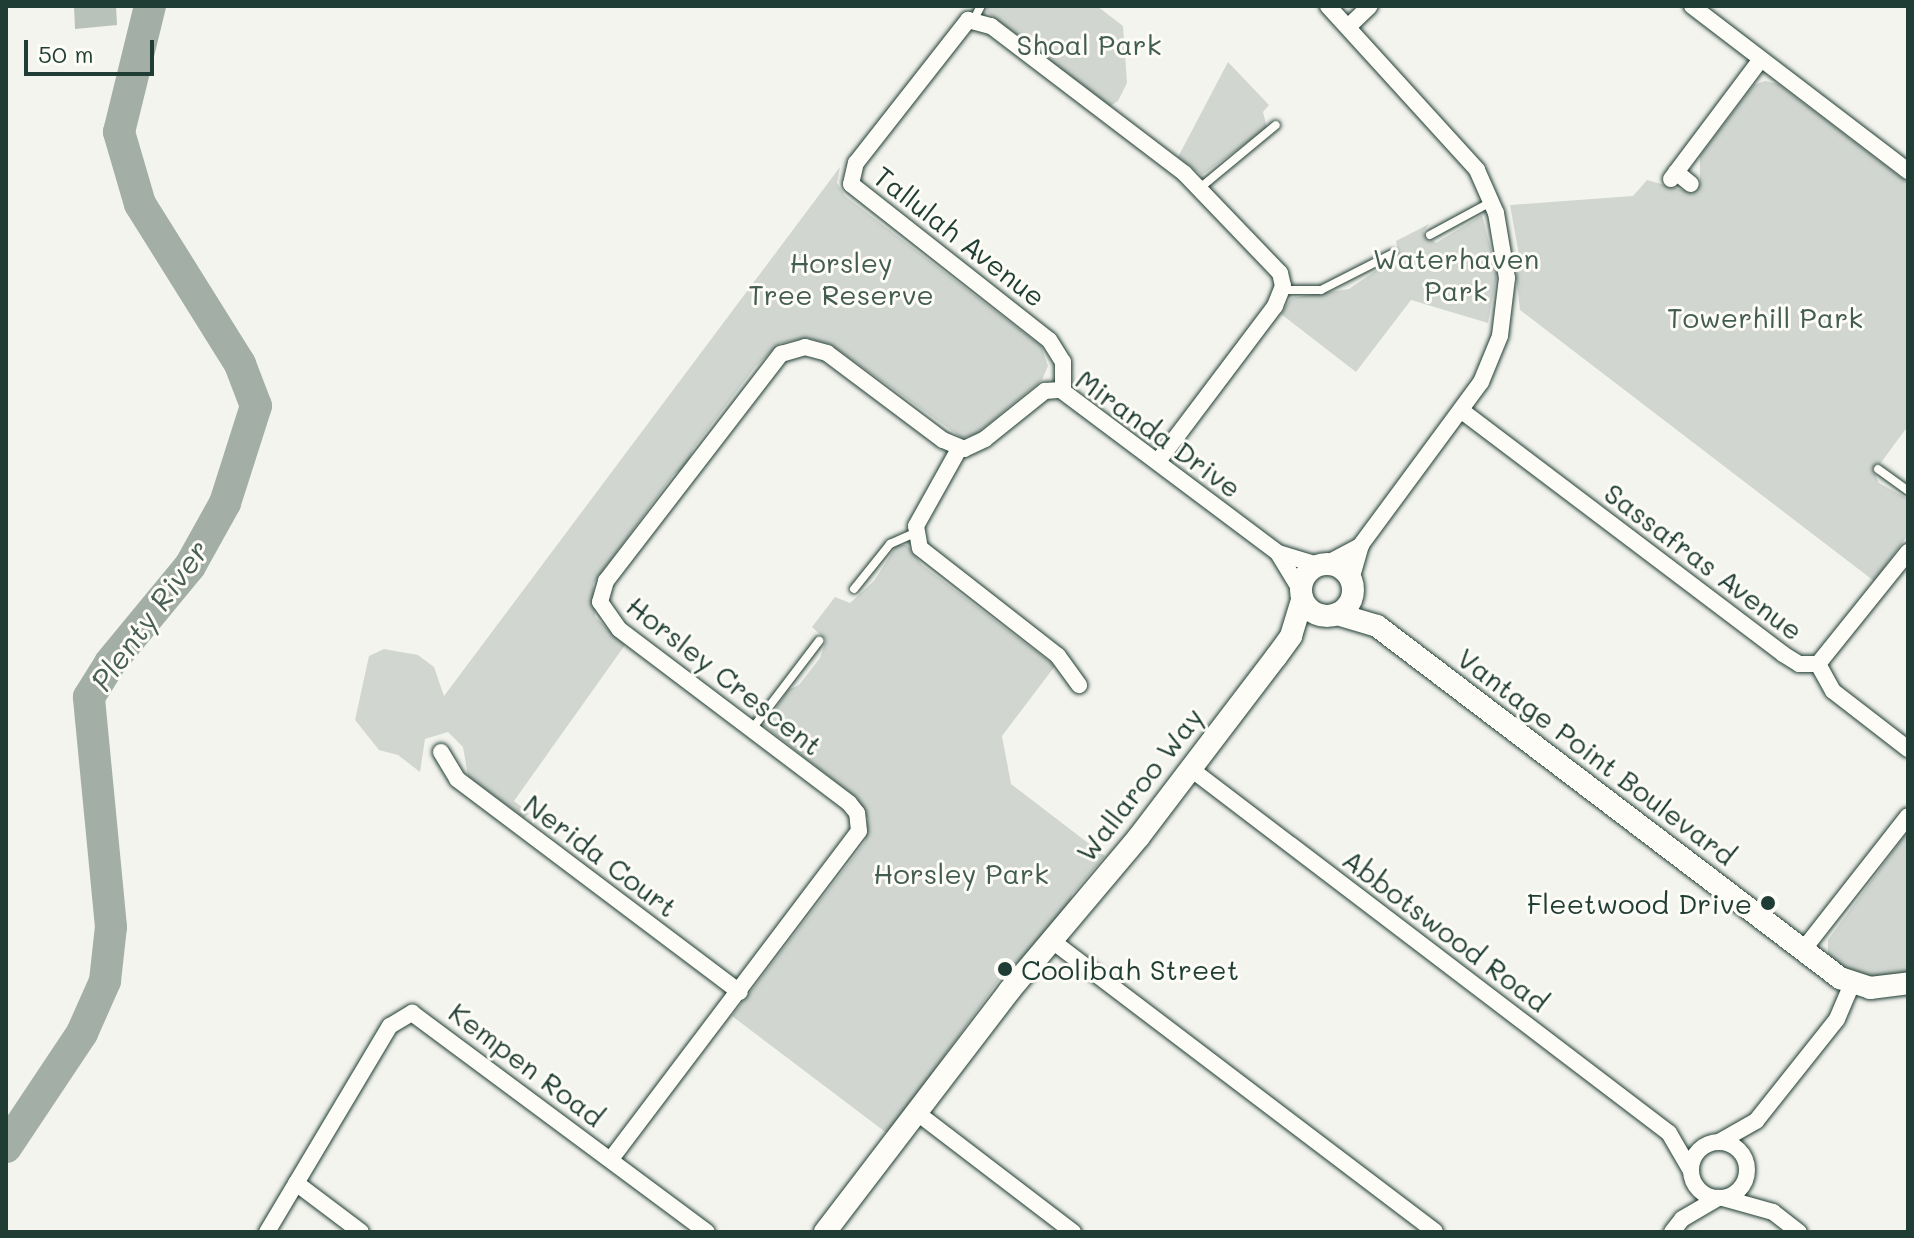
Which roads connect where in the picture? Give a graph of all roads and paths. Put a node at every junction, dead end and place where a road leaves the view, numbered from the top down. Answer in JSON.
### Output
{"nodes":[{"id":1,"x":1328,"y":6,"type":"edge"},
{"id":2,"x":1370,"y":6,"type":"edge"},
{"id":3,"x":1692,"y":6,"type":"edge"},
{"id":4,"x":977,"y":13,"type":"edge"},
{"id":5,"x":1348,"y":27,"type":"junction"},
{"id":6,"x":1761,"y":59,"type":"junction"},
{"id":7,"x":1276,"y":125,"type":"dead end"},
{"id":8,"x":1908,"y":171,"type":"edge"},
{"id":9,"x":1691,"y":184,"type":"dead end"},
{"id":10,"x":1201,"y":187,"type":"junction"},
{"id":11,"x":1493,"y":201,"type":"junction"},
{"id":12,"x":1430,"y":235,"type":"dead end"},
{"id":13,"x":1392,"y":254,"type":"dead end"},
{"id":14,"x":1282,"y":290,"type":"junction"},
{"id":15,"x":1058,"y":390,"type":"junction"},
{"id":16,"x":1462,"y":411,"type":"junction"},
{"id":17,"x":959,"y":449,"type":"junction"},
{"id":18,"x":1158,"y":461,"type":"junction"},
{"id":19,"x":1878,"y":469,"type":"dead end"},
{"id":20,"x":1908,"y":491,"type":"edge"},
{"id":21,"x":915,"y":533,"type":"junction"},
{"id":22,"x":1361,"y":545,"type":"junction"},
{"id":23,"x":1908,"y":552,"type":"edge"},
{"id":24,"x":1278,"y":553,"type":"junction"},
{"id":25,"x":1322,"y":564,"type":"junction"},
{"id":26,"x":1352,"y":584,"type":"junction"},
{"id":27,"x":854,"y":589,"type":"dead end"},
{"id":28,"x":1301,"y":595,"type":"junction"},
{"id":29,"x":1331,"y":615,"type":"junction"},
{"id":30,"x":1377,"y":626,"type":"junction"},
{"id":31,"x":1291,"y":636,"type":"junction"},
{"id":32,"x":819,"y":641,"type":"dead end"},
{"id":33,"x":1818,"y":664,"type":"junction"},
{"id":34,"x":1079,"y":685,"type":"dead end"},
{"id":35,"x":752,"y":729,"type":"junction"},
{"id":36,"x":1908,"y":749,"type":"edge"},
{"id":37,"x":441,"y":752,"type":"dead end"},
{"id":38,"x":1191,"y":769,"type":"junction"},
{"id":39,"x":1908,"y":816,"type":"edge"},
{"id":40,"x":1051,"y":940,"type":"junction"},
{"id":41,"x":1805,"y":952,"type":"junction"},
{"id":42,"x":1847,"y":982,"type":"junction"},
{"id":43,"x":1908,"y":983,"type":"edge"},
{"id":44,"x":740,"y":992,"type":"junction"},
{"id":45,"x":916,"y":1112,"type":"junction"},
{"id":46,"x":1756,"y":1121,"type":"junction"},
{"id":47,"x":1669,"y":1133,"type":"junction"},
{"id":48,"x":1717,"y":1142,"type":"junction"},
{"id":49,"x":611,"y":1159,"type":"junction"},
{"id":50,"x":1747,"y":1167,"type":"junction"},
{"id":51,"x":1691,"y":1175,"type":"junction"},
{"id":52,"x":296,"y":1183,"type":"junction"},
{"id":53,"x":1721,"y":1198,"type":"junction"},
{"id":54,"x":1773,"y":1212,"type":"junction"},
{"id":55,"x":1677,"y":1225,"type":"edge"},
{"id":56,"x":267,"y":1232,"type":"edge"},
{"id":57,"x":361,"y":1232,"type":"edge"},
{"id":58,"x":707,"y":1232,"type":"edge"},
{"id":59,"x":825,"y":1232,"type":"edge"},
{"id":60,"x":1073,"y":1232,"type":"edge"},
{"id":61,"x":1435,"y":1232,"type":"edge"},
{"id":62,"x":1799,"y":1232,"type":"edge"}],
"edges":[{"from":1,"to":5,"type":"street"},
{"from":2,"to":5,"type":"street"},
{"from":3,"to":6,"type":"street"},
{"from":4,"to":10,"type":"street"},
{"from":4,"to":15,"type":"street","name":"Tallulah Avenue"},
{"from":5,"to":11,"type":"street"},
{"from":6,"to":8,"type":"street"},
{"from":6,"to":9,"type":"street"},
{"from":7,"to":10,"type":"lane"},
{"from":10,"to":14,"type":"street"},
{"from":11,"to":12,"type":"lane"},
{"from":11,"to":16,"type":"street"},
{"from":13,"to":14,"type":"lane"},
{"from":14,"to":18,"type":"street"},
{"from":15,"to":17,"type":"street","name":"Miranda Drive"},
{"from":15,"to":18,"type":"street","name":"Miranda Drive"},
{"from":16,"to":22,"type":"street"},
{"from":16,"to":33,"type":"street","name":"Sassafras Avenue"},
{"from":17,"to":21,"type":"street"},
{"from":17,"to":35,"type":"street","name":"Horsley Crescent"},
{"from":18,"to":24,"type":"street","name":"Miranda Drive"},
{"from":19,"to":20,"type":"lane"},
{"from":21,"to":27,"type":"lane"},
{"from":21,"to":34,"type":"street"},
{"from":22,"to":25,"type":"street"},
{"from":22,"to":26,"type":"street"},
{"from":23,"to":33,"type":"street"},
{"from":24,"to":25,"type":"street","name":"Miranda Drive"},
{"from":24,"to":28,"type":"street","name":"Miranda Drive"},
{"from":25,"to":26,"type":"street"},
{"from":25,"to":28,"type":"street"},
{"from":26,"to":29,"type":"street"},
{"from":26,"to":30,"type":"street","name":"Vantage Point Boulevard"},
{"from":28,"to":29,"type":"street"},
{"from":28,"to":31,"type":"street","name":"Wallaroo Way"},
{"from":29,"to":30,"type":"street","name":"Vantage Point Boulevard"},
{"from":29,"to":31,"type":"street","name":"Wallaroo Way"},
{"from":30,"to":41,"type":"street","name":"Vantage Point Boulevard"},
{"from":31,"to":38,"type":"street","name":"Wallaroo Way"},
{"from":32,"to":35,"type":"lane"},
{"from":33,"to":36,"type":"street","name":"Sassafras Avenue"},
{"from":35,"to":44,"type":"street","name":"Horsley Crescent"},
{"from":37,"to":44,"type":"street","name":"Nerida Court"},
{"from":38,"to":40,"type":"street","name":"Wallaroo Way"},
{"from":38,"to":47,"type":"street","name":"Abbotswood Road"},
{"from":39,"to":41,"type":"street"},
{"from":40,"to":45,"type":"street","name":"Wallaroo Way"},
{"from":40,"to":61,"type":"street"},
{"from":41,"to":42,"type":"street","name":"Vantage Point Boulevard"},
{"from":42,"to":43,"type":"street"},
{"from":42,"to":46,"type":"street"},
{"from":44,"to":49,"type":"street","name":"Horsley Crescent"},
{"from":45,"to":59,"type":"street","name":"Wallaroo Way"},
{"from":45,"to":60,"type":"street"},
{"from":46,"to":48,"type":"street"},
{"from":46,"to":50,"type":"street"},
{"from":47,"to":48,"type":"street","name":"Abbotswood Road"},
{"from":47,"to":51,"type":"street","name":"Abbotswood Road"},
{"from":48,"to":50,"type":"street"},
{"from":48,"to":51,"type":"street"},
{"from":49,"to":52,"type":"street","name":"Kempen Road"},
{"from":49,"to":58,"type":"street","name":"Kempen Road"},
{"from":50,"to":53,"type":"street"},
{"from":50,"to":54,"type":"street"},
{"from":51,"to":53,"type":"street"},
{"from":51,"to":55,"type":"street"},
{"from":52,"to":56,"type":"street","name":"Kempen Road"},
{"from":52,"to":57,"type":"street"},
{"from":53,"to":54,"type":"street"},
{"from":53,"to":55,"type":"street"},
{"from":54,"to":62,"type":"street"}]}
